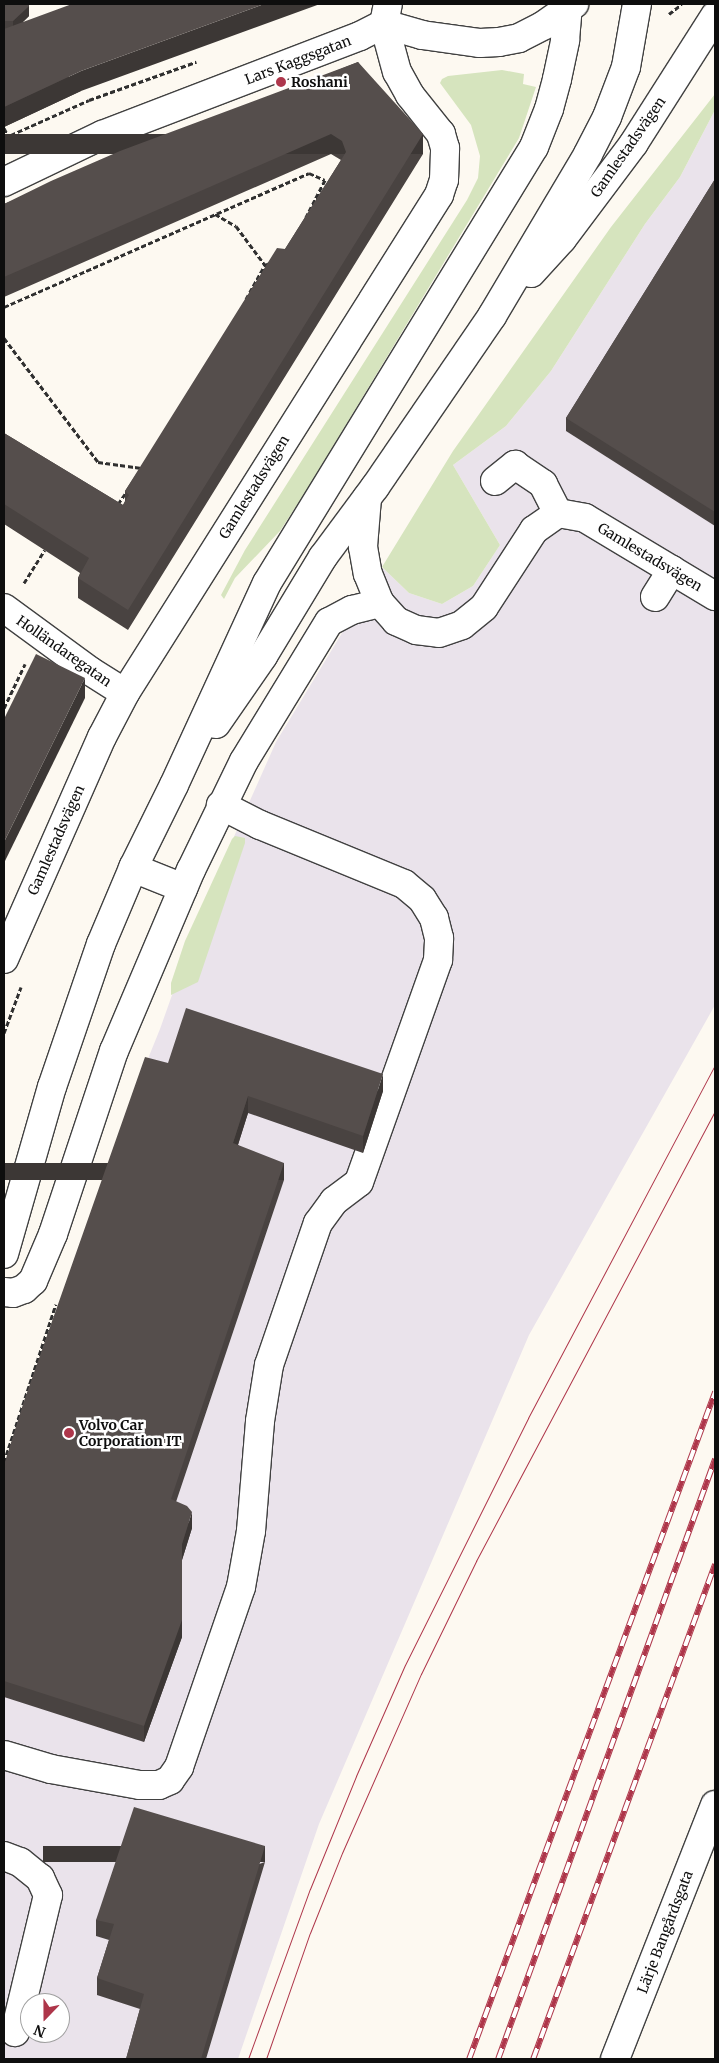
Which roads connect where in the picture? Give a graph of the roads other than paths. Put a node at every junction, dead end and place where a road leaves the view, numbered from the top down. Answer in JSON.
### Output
{"nodes":[{"id":1,"x":637,"y":4,"type":"edge"},
{"id":2,"x":570,"y":6,"type":"edge"},
{"id":3,"x":386,"y":14,"type":"edge"},
{"id":4,"x":715,"y":16,"type":"edge"},
{"id":5,"x":4,"y":182,"type":"edge"},
{"id":6,"x":492,"y":316,"type":"junction"},
{"id":7,"x":496,"y":481,"type":"dead end"},
{"id":8,"x":367,"y":498,"type":"junction"},
{"id":9,"x":558,"y":513,"type":"junction"},
{"id":10,"x":672,"y":570,"type":"junction"},
{"id":11,"x":715,"y":596,"type":"edge"},
{"id":12,"x":655,"y":597,"type":"dead end"},
{"id":13,"x":12,"y":599,"type":"edge"},
{"id":14,"x":380,"y":602,"type":"junction"},
{"id":15,"x":125,"y":693,"type":"junction"},
{"id":16,"x":174,"y":785,"type":"junction"},
{"id":17,"x":221,"y":805,"type":"junction"},
{"id":18,"x":133,"y":868,"type":"junction"},
{"id":19,"x":184,"y":888,"type":"junction"},
{"id":20,"x":4,"y":959,"type":"edge"},
{"id":21,"x":4,"y":1254,"type":"edge"},
{"id":22,"x":4,"y":1292,"type":"edge"},
{"id":23,"x":4,"y":1755,"type":"edge"},
{"id":24,"x":715,"y":1805,"type":"edge"},
{"id":25,"x":4,"y":1856,"type":"edge"},
{"id":26,"x":14,"y":2032,"type":"dead end"},
{"id":27,"x":615,"y":2059,"type":"edge"}],
"edges":[{"from":1,"to":6,"type":"street","name":"Gamlestadsvägen"},
{"from":2,"to":3,"type":"street"},
{"from":2,"to":16,"type":"street","name":"Gamlestadsvägen"},
{"from":3,"to":5,"type":"street","name":"Lars Kaggsgatan"},
{"from":3,"to":15,"type":"street","name":"Gamlestadsvägen"},
{"from":4,"to":6,"type":"street","name":"Gamlestadsvägen"},
{"from":6,"to":8,"type":"street","name":"Gamlestadsvägen"},
{"from":7,"to":9,"type":"street"},
{"from":8,"to":14,"type":"street"},
{"from":8,"to":16,"type":"street","name":"Gamlestadsvägen"},
{"from":9,"to":10,"type":"street","name":"Gamlestadsvägen"},
{"from":9,"to":14,"type":"street"},
{"from":10,"to":11,"type":"street","name":"Gamlestadsvägen"},
{"from":10,"to":12,"type":"street"},
{"from":13,"to":15,"type":"street","name":"Holländaregatan"},
{"from":14,"to":17,"type":"street"},
{"from":15,"to":20,"type":"street","name":"Gamlestadsvägen"},
{"from":16,"to":18,"type":"street","name":"Gamlestadsvägen"},
{"from":17,"to":19,"type":"street"},
{"from":17,"to":23,"type":"street"},
{"from":18,"to":19,"type":"street"},
{"from":18,"to":21,"type":"street","name":"Gamlestadsvägen"},
{"from":19,"to":22,"type":"street"},
{"from":24,"to":27,"type":"street","name":"Lärje Bangårdsgata"},
{"from":25,"to":26,"type":"street"}]}
